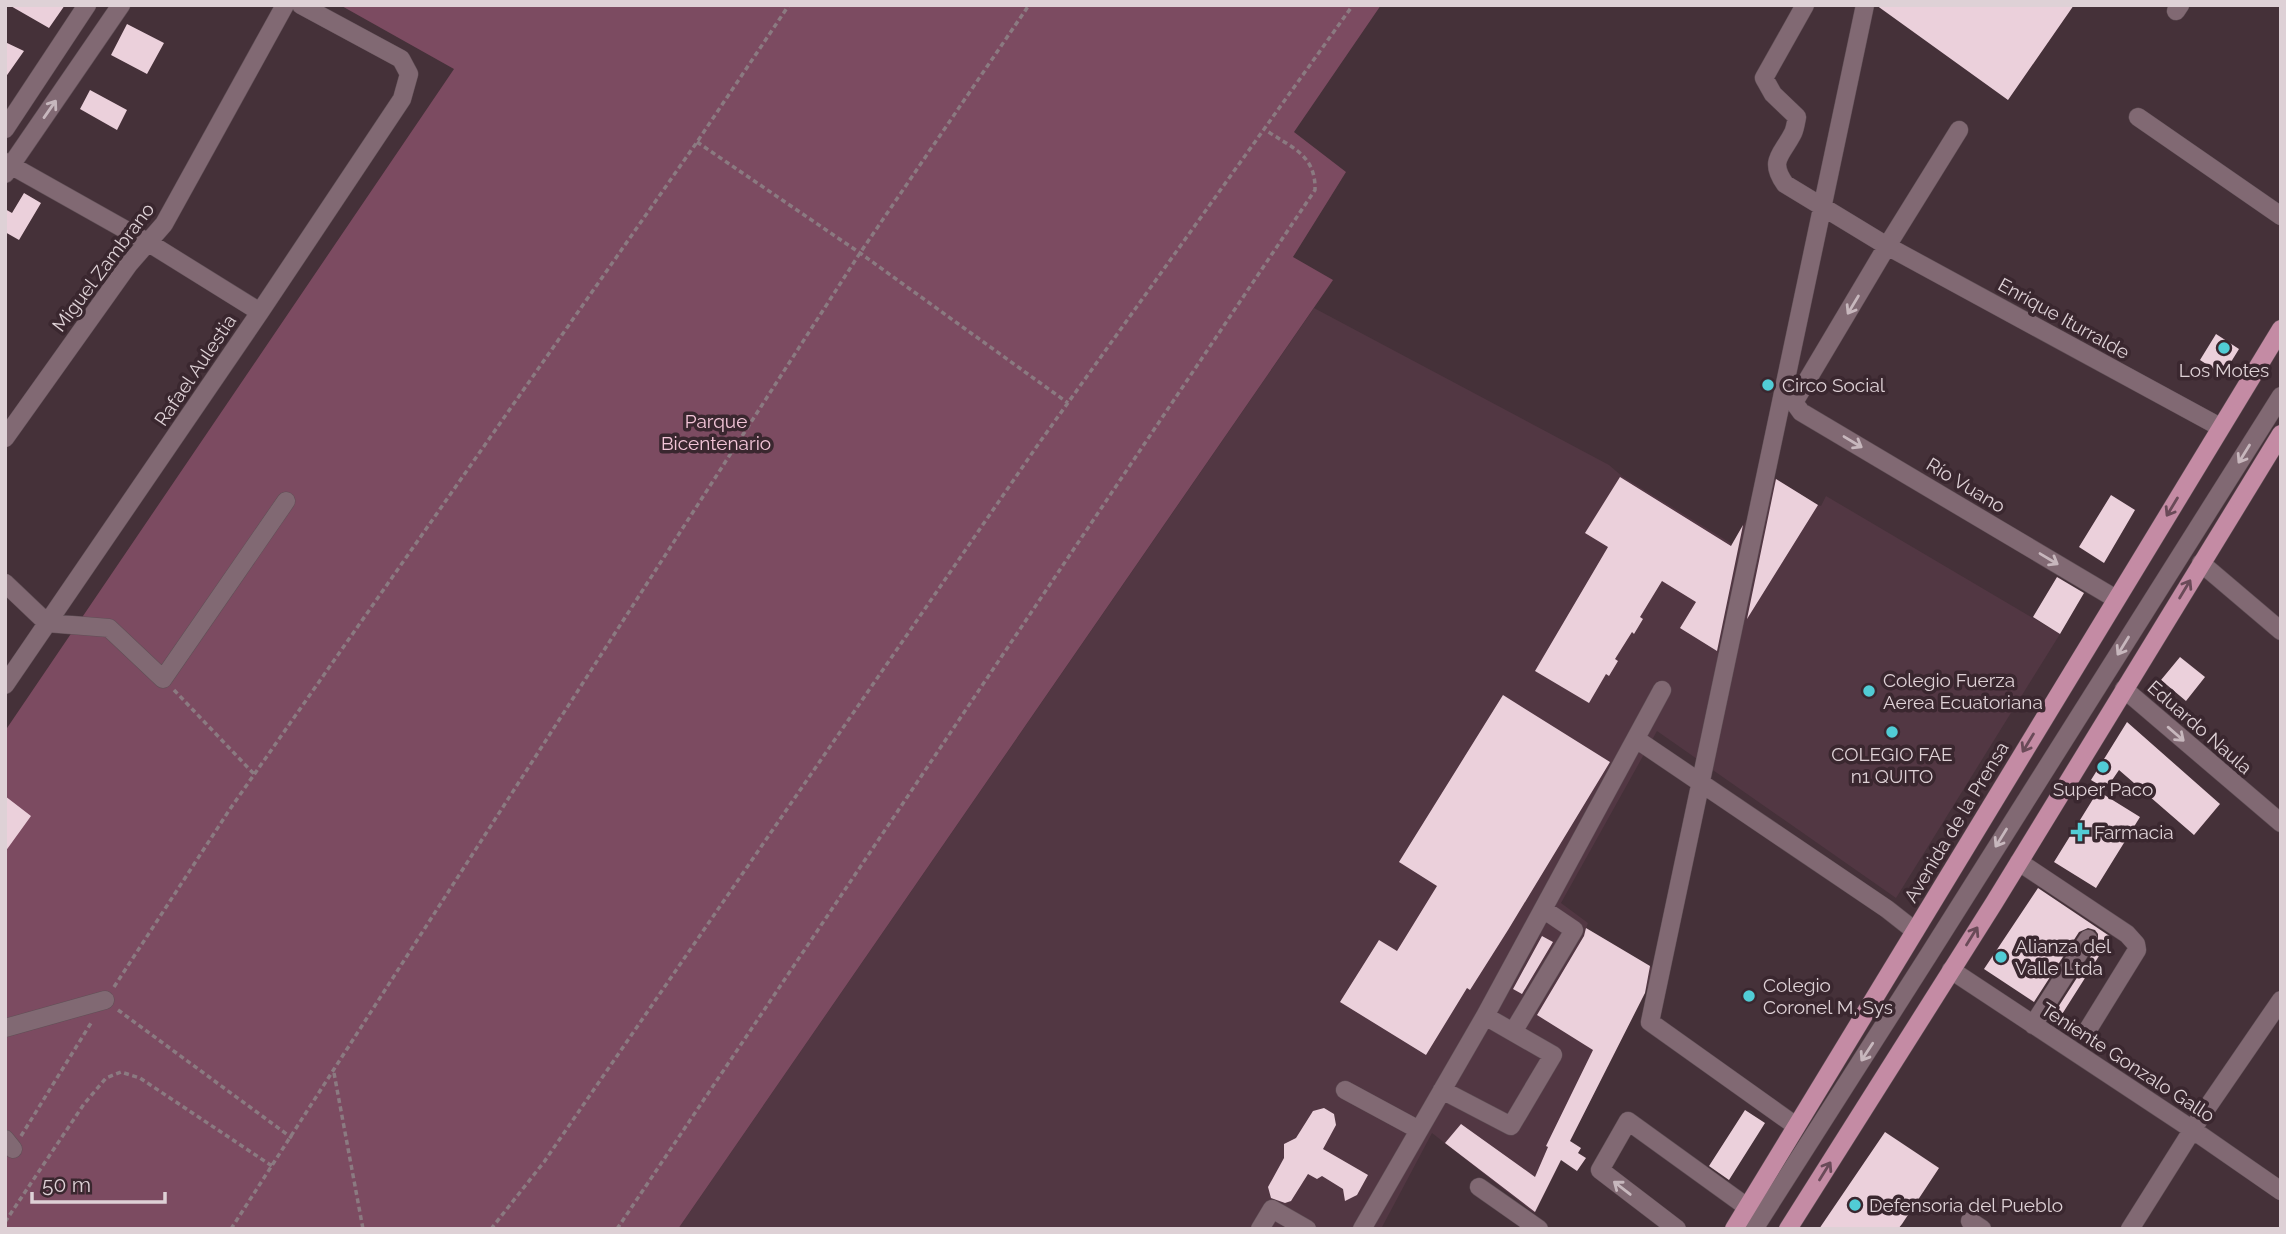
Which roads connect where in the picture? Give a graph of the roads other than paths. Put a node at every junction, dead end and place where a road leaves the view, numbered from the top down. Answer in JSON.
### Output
{"nodes":[{"id":1,"x":87,"y":5,"type":"edge"},
{"id":2,"x":121,"y":5,"type":"edge"},
{"id":3,"x":285,"y":5,"type":"edge"},
{"id":4,"x":301,"y":5,"type":"edge"},
{"id":5,"x":1805,"y":5,"type":"edge"},
{"id":6,"x":1865,"y":5,"type":"edge"},
{"id":7,"x":2138,"y":117,"type":"dead end"},
{"id":8,"x":5,"y":129,"type":"edge"},
{"id":9,"x":1959,"y":131,"type":"dead end"},
{"id":10,"x":7,"y":167,"type":"edge"},
{"id":11,"x":2281,"y":216,"type":"edge"},
{"id":12,"x":149,"y":243,"type":"junction"},
{"id":13,"x":1887,"y":246,"type":"junction"},
{"id":14,"x":260,"y":313,"type":"junction"},
{"id":15,"x":2281,"y":329,"type":"edge"},
{"id":16,"x":2281,"y":396,"type":"edge"},
{"id":17,"x":2220,"y":428,"type":"junction"},
{"id":18,"x":2281,"y":434,"type":"edge"},
{"id":19,"x":5,"y":438,"type":"edge"},
{"id":20,"x":286,"y":501,"type":"dead end"},
{"id":21,"x":2201,"y":563,"type":"junction"},
{"id":22,"x":5,"y":583,"type":"edge"},
{"id":23,"x":2116,"y":599,"type":"junction"},
{"id":24,"x":47,"y":623,"type":"junction"},
{"id":25,"x":2281,"y":631,"type":"edge"},
{"id":26,"x":5,"y":685,"type":"edge"},
{"id":27,"x":2124,"y":689,"type":"junction"},
{"id":28,"x":1662,"y":690,"type":"dead end"},
{"id":29,"x":1636,"y":739,"type":"junction"},
{"id":30,"x":2281,"y":823,"type":"edge"},
{"id":31,"x":2018,"y":862,"type":"junction"},
{"id":32,"x":1543,"y":909,"type":"junction"},
{"id":33,"x":1915,"y":932,"type":"junction"},
{"id":34,"x":2088,"y":939,"type":"dead end"},
{"id":35,"x":1951,"y":971,"type":"junction"},
{"id":36,"x":105,"y":1000,"type":"road end"},
{"id":37,"x":2281,"y":1000,"type":"edge"},
{"id":38,"x":1485,"y":1016,"type":"junction"},
{"id":39,"x":2033,"y":1025,"type":"junction"},
{"id":40,"x":5,"y":1028,"type":"edge"},
{"id":41,"x":2087,"y":1031,"type":"dead end"},
{"id":42,"x":1513,"y":1032,"type":"junction"},
{"id":43,"x":1346,"y":1090,"type":"dead end"},
{"id":44,"x":1442,"y":1090,"type":"junction"},
{"id":45,"x":1796,"y":1126,"type":"junction"},
{"id":46,"x":1419,"y":1130,"type":"junction"},
{"id":47,"x":2193,"y":1130,"type":"junction"},
{"id":48,"x":1479,"y":1187,"type":"dead end"},
{"id":49,"x":2281,"y":1191,"type":"edge"},
{"id":50,"x":1747,"y":1207,"type":"junction"},
{"id":51,"x":1260,"y":1229,"type":"edge"},
{"id":52,"x":1307,"y":1229,"type":"edge"},
{"id":53,"x":1362,"y":1229,"type":"edge"},
{"id":54,"x":1539,"y":1229,"type":"edge"},
{"id":55,"x":1677,"y":1229,"type":"edge"},
{"id":56,"x":1734,"y":1229,"type":"edge"},
{"id":57,"x":1754,"y":1229,"type":"edge"},
{"id":58,"x":1788,"y":1229,"type":"edge"},
{"id":59,"x":2130,"y":1229,"type":"edge"}],
"edges":[{"from":1,"to":8,"type":"street"},
{"from":10,"to":2,"type":"street","one_way":true},
{"from":3,"to":12,"type":"street","name":"Miguel Zambrano"},
{"from":4,"to":14,"type":"street","name":"Rafael Aulestia"},
{"from":5,"to":13,"type":"street","name":"Enrique Iturralde"},
{"from":6,"to":45,"type":"street"},
{"from":7,"to":11,"type":"street"},
{"from":9,"to":13,"type":"street"},
{"from":10,"to":12,"type":"street"},
{"from":12,"to":14,"type":"street"},
{"from":12,"to":19,"type":"street","name":"Miguel Zambrano"},
{"from":13,"to":17,"type":"street","name":"Enrique Iturralde"},
{"from":13,"to":23,"type":"street","name":"Río Vuano","one_way":true},
{"from":14,"to":24,"type":"street","name":"Rafael Aulestia"},
{"from":15,"to":17,"type":"main road","name":"Avenida de la Prensa"},
{"from":16,"to":57,"type":"street","one_way":true},
{"from":17,"to":23,"type":"main road","name":"Avenida de la Prensa","one_way":true},
{"from":18,"to":21,"type":"main road"},
{"from":20,"to":24,"type":"street"},
{"from":21,"to":25,"type":"street"},
{"from":27,"to":21,"type":"main road","one_way":true},
{"from":22,"to":24,"type":"street"},
{"from":23,"to":33,"type":"main road","name":"Avenida de la Prensa","one_way":true},
{"from":24,"to":26,"type":"street","name":"Rafael Aulestia"},
{"from":27,"to":30,"type":"street","name":"Eduardo Naula","one_way":true},
{"from":27,"to":31,"type":"main road"},
{"from":28,"to":29,"type":"street"},
{"from":29,"to":32,"type":"street"},
{"from":29,"to":33,"type":"street"},
{"from":35,"to":31,"type":"main road","one_way":true},
{"from":31,"to":41,"type":"street"},
{"from":32,"to":38,"type":"street"},
{"from":32,"to":42,"type":"street"},
{"from":33,"to":45,"type":"main road","name":"Avenida de la Prensa"},
{"from":34,"to":39,"type":"street"},
{"from":35,"to":39,"type":"street","name":"Teniente Gonzalo Gallo"},
{"from":58,"to":35,"type":"main road","one_way":true},
{"from":36,"to":40,"type":"street"},
{"from":37,"to":47,"type":"street"},
{"from":38,"to":42,"type":"street"},
{"from":38,"to":44,"type":"street"},
{"from":39,"to":47,"type":"street","name":"Teniente Gonzalo Gallo"},
{"from":42,"to":44,"type":"street"},
{"from":43,"to":46,"type":"street"},
{"from":44,"to":46,"type":"street"},
{"from":45,"to":50,"type":"main road","name":"Avenida de la Prensa"},
{"from":46,"to":53,"type":"street"},
{"from":47,"to":49,"type":"street","name":"Teniente Gonzalo Gallo"},
{"from":47,"to":59,"type":"street"},
{"from":48,"to":54,"type":"street"},
{"from":55,"to":50,"type":"street","one_way":true},
{"from":50,"to":56,"type":"main road","name":"Avenida de la Prensa"},
{"from":51,"to":52,"type":"street"}]}
